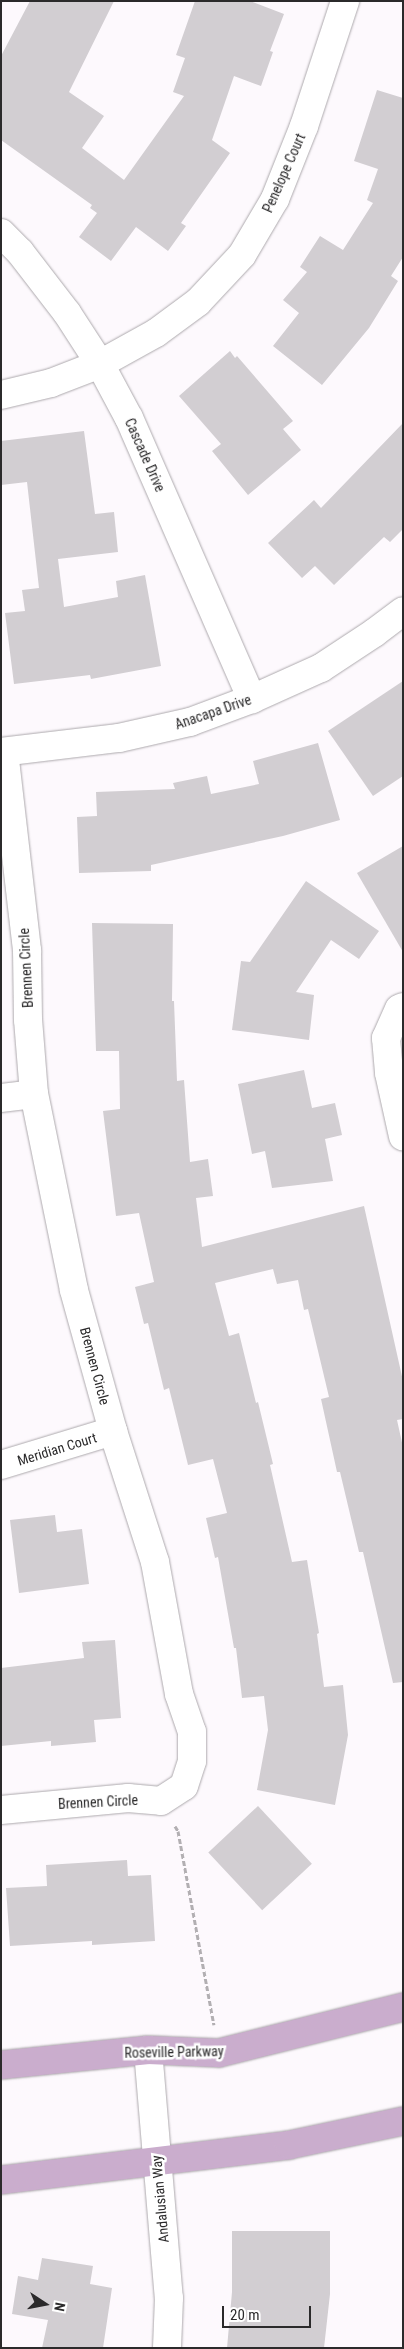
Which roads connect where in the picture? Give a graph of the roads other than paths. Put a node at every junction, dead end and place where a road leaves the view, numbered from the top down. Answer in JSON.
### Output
{"nodes":[{"id":1,"x":345,"y":1,"type":"edge"},
{"id":2,"x":1,"y":233,"type":"edge"},
{"id":3,"x":100,"y":364,"type":"junction"},
{"id":4,"x":1,"y":395,"type":"edge"},
{"id":5,"x":403,"y":611,"type":"edge"},
{"id":6,"x":252,"y":699,"type":"junction"},
{"id":7,"x":3,"y":752,"type":"edge"},
{"id":8,"x":403,"y":1007,"type":"edge"},
{"id":9,"x":34,"y":1094,"type":"junction"},
{"id":10,"x":1,"y":1098,"type":"edge"},
{"id":11,"x":403,"y":1136,"type":"edge"},
{"id":12,"x":113,"y":1431,"type":"junction"},
{"id":13,"x":1,"y":1465,"type":"edge"},
{"id":14,"x":1,"y":1810,"type":"edge"},
{"id":15,"x":403,"y":2007,"type":"edge"},
{"id":16,"x":148,"y":2050,"type":"junction"},
{"id":17,"x":1,"y":2065,"type":"edge"},
{"id":18,"x":403,"y":2122,"type":"edge"},
{"id":19,"x":156,"y":2162,"type":"junction"},
{"id":20,"x":1,"y":2180,"type":"edge"},
{"id":21,"x":167,"y":2348,"type":"edge"}],
"edges":[{"from":1,"to":3,"type":"street","name":"Penelope Court"},
{"from":2,"to":3,"type":"street","name":"Cascade Drive"},
{"from":3,"to":4,"type":"street","name":"Penelope Court"},
{"from":3,"to":6,"type":"street","name":"Cascade Drive"},
{"from":5,"to":6,"type":"street","name":"Anacapa Drive"},
{"from":6,"to":7,"type":"street","name":"Anacapa Drive"},
{"from":7,"to":9,"type":"street","name":"Brennen Circle"},
{"from":8,"to":11,"type":"street"},
{"from":9,"to":10,"type":"street"},
{"from":9,"to":12,"type":"street","name":"Brennen Circle"},
{"from":12,"to":13,"type":"street","name":"Meridian Court"},
{"from":12,"to":14,"type":"street","name":"Brennen Circle"},
{"from":15,"to":16,"type":"main road","name":"Roseville Parkway"},
{"from":16,"to":17,"type":"main road","name":"Roseville Parkway"},
{"from":16,"to":19,"type":"street","name":"Andalusian Way"},
{"from":18,"to":19,"type":"main road"},
{"from":19,"to":20,"type":"main road"},
{"from":19,"to":21,"type":"street","name":"Andalusian Way"}]}
